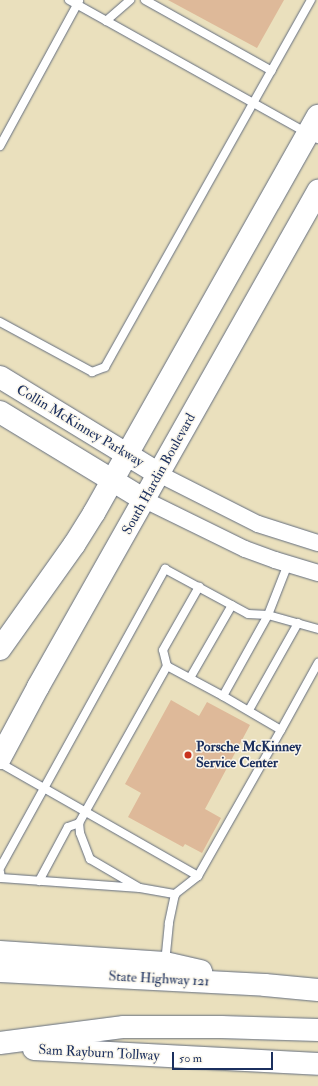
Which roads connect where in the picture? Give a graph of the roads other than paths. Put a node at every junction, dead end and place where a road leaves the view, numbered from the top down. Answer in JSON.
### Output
{"nodes":[{"id":1,"x":69,"y":0,"type":"edge"},
{"id":2,"x":130,"y":0,"type":"edge"},
{"id":3,"x":145,"y":0,"type":"edge"},
{"id":4,"x":311,"y":0,"type":"edge"},
{"id":5,"x":78,"y":2,"type":"edge"},
{"id":6,"x":106,"y":20,"type":"junction"},
{"id":7,"x":272,"y":71,"type":"junction"},
{"id":8,"x":254,"y":103,"type":"junction"},
{"id":9,"x":315,"y":129,"type":"edge"},
{"id":10,"x":0,"y":146,"type":"edge"},
{"id":11,"x":318,"y":191,"type":"edge"},
{"id":12,"x":0,"y":322,"type":"edge"},
{"id":13,"x":0,"y":377,"type":"edge"},
{"id":14,"x":0,"y":412,"type":"edge"},
{"id":15,"x":128,"y":455,"type":"junction"},
{"id":16,"x":159,"y":474,"type":"junction"},
{"id":17,"x":112,"y":481,"type":"junction"},
{"id":18,"x":145,"y":500,"type":"junction"},
{"id":19,"x":318,"y":543,"type":"edge"},
{"id":20,"x":288,"y":564,"type":"junction"},
{"id":21,"x":318,"y":573,"type":"edge"},
{"id":22,"x":199,"y":587,"type":"junction"},
{"id":23,"x":232,"y":605,"type":"junction"},
{"id":24,"x":268,"y":615,"type":"junction"},
{"id":25,"x":298,"y":623,"type":"junction"},
{"id":26,"x":318,"y":629,"type":"edge"},
{"id":27,"x":0,"y":649,"type":"edge"},
{"id":28,"x":318,"y":663,"type":"edge"},
{"id":29,"x":167,"y":666,"type":"junction"},
{"id":30,"x":190,"y":678,"type":"junction"},
{"id":31,"x":223,"y":696,"type":"junction"},
{"id":32,"x":249,"y":710,"type":"junction"},
{"id":33,"x":280,"y":730,"type":"junction"},
{"id":34,"x":0,"y":758,"type":"edge"},
{"id":35,"x":0,"y":764,"type":"edge"},
{"id":36,"x":44,"y":788,"type":"junction"},
{"id":37,"x":85,"y":812,"type":"junction"},
{"id":38,"x":79,"y":823,"type":"junction"},
{"id":39,"x":0,"y":868,"type":"edge"},
{"id":40,"x":0,"y":872,"type":"edge"},
{"id":41,"x":198,"y":876,"type":"junction"},
{"id":42,"x":39,"y":880,"type":"junction"},
{"id":43,"x":140,"y":888,"type":"junction"},
{"id":44,"x":175,"y":894,"type":"junction"},
{"id":45,"x":0,"y":952,"type":"edge"},
{"id":46,"x":165,"y":963,"type":"junction"},
{"id":47,"x":0,"y":971,"type":"edge"},
{"id":48,"x":265,"y":985,"type":"junction"},
{"id":49,"x":318,"y":990,"type":"edge"},
{"id":50,"x":318,"y":1030,"type":"edge"},
{"id":51,"x":0,"y":1043,"type":"edge"},
{"id":52,"x":0,"y":1047,"type":"edge"},
{"id":53,"x":318,"y":1064,"type":"edge"}],
"edges":[{"from":1,"to":5,"type":"lane"},
{"from":2,"to":6,"type":"lane"},
{"from":3,"to":7,"type":"lane"},
{"from":4,"to":7,"type":"lane"},
{"from":5,"to":6,"type":"lane"},
{"from":5,"to":10,"type":"lane"},
{"from":6,"to":8,"type":"lane"},
{"from":7,"to":8,"type":"lane"},
{"from":8,"to":9,"type":"lane"},
{"from":8,"to":12,"type":"lane"},
{"from":9,"to":15,"type":"main road"},
{"from":11,"to":16,"type":"main road","name":"South Hardin Boulevard"},
{"from":13,"to":15,"type":"main road","name":"Collin McKinney Parkway"},
{"from":14,"to":17,"type":"main road"},
{"from":15,"to":16,"type":"main road","name":"Collin McKinney Parkway"},
{"from":15,"to":17,"type":"main road"},
{"from":16,"to":18,"type":"main road","name":"South Hardin Boulevard"},
{"from":16,"to":19,"type":"street"},
{"from":17,"to":18,"type":"main road"},
{"from":17,"to":27,"type":"main road"},
{"from":18,"to":20,"type":"street"},
{"from":18,"to":34,"type":"main road","name":"South Hardin Boulevard"},
{"from":20,"to":21,"type":"street"},
{"from":20,"to":24,"type":"lane"},
{"from":22,"to":23,"type":"lane"},
{"from":22,"to":29,"type":"lane"},
{"from":22,"to":36,"type":"lane"},
{"from":23,"to":24,"type":"lane"},
{"from":23,"to":30,"type":"lane"},
{"from":24,"to":25,"type":"lane"},
{"from":24,"to":31,"type":"lane"},
{"from":25,"to":26,"type":"lane"},
{"from":25,"to":32,"type":"lane"},
{"from":28,"to":33,"type":"lane"},
{"from":29,"to":30,"type":"lane"},
{"from":29,"to":37,"type":"lane"},
{"from":30,"to":31,"type":"lane"},
{"from":31,"to":32,"type":"lane"},
{"from":32,"to":33,"type":"lane"},
{"from":33,"to":41,"type":"lane"},
{"from":35,"to":36,"type":"lane"},
{"from":36,"to":37,"type":"lane"},
{"from":36,"to":39,"type":"lane"},
{"from":37,"to":38,"type":"lane"},
{"from":37,"to":41,"type":"lane"},
{"from":38,"to":42,"type":"lane"},
{"from":38,"to":43,"type":"lane"},
{"from":40,"to":42,"type":"lane"},
{"from":41,"to":44,"type":"lane"},
{"from":42,"to":43,"type":"lane"},
{"from":43,"to":44,"type":"lane"},
{"from":44,"to":46,"type":"lane"},
{"from":45,"to":46,"type":"main road"},
{"from":46,"to":48,"type":"main road"},
{"from":47,"to":48,"type":"main road","name":"State Highway 121"},
{"from":48,"to":49,"type":"main road","name":"State Highway 121"},
{"from":50,"to":51,"type":"main road"},
{"from":52,"to":53,"type":"main road","name":"Sam Rayburn Tollway"}]}
